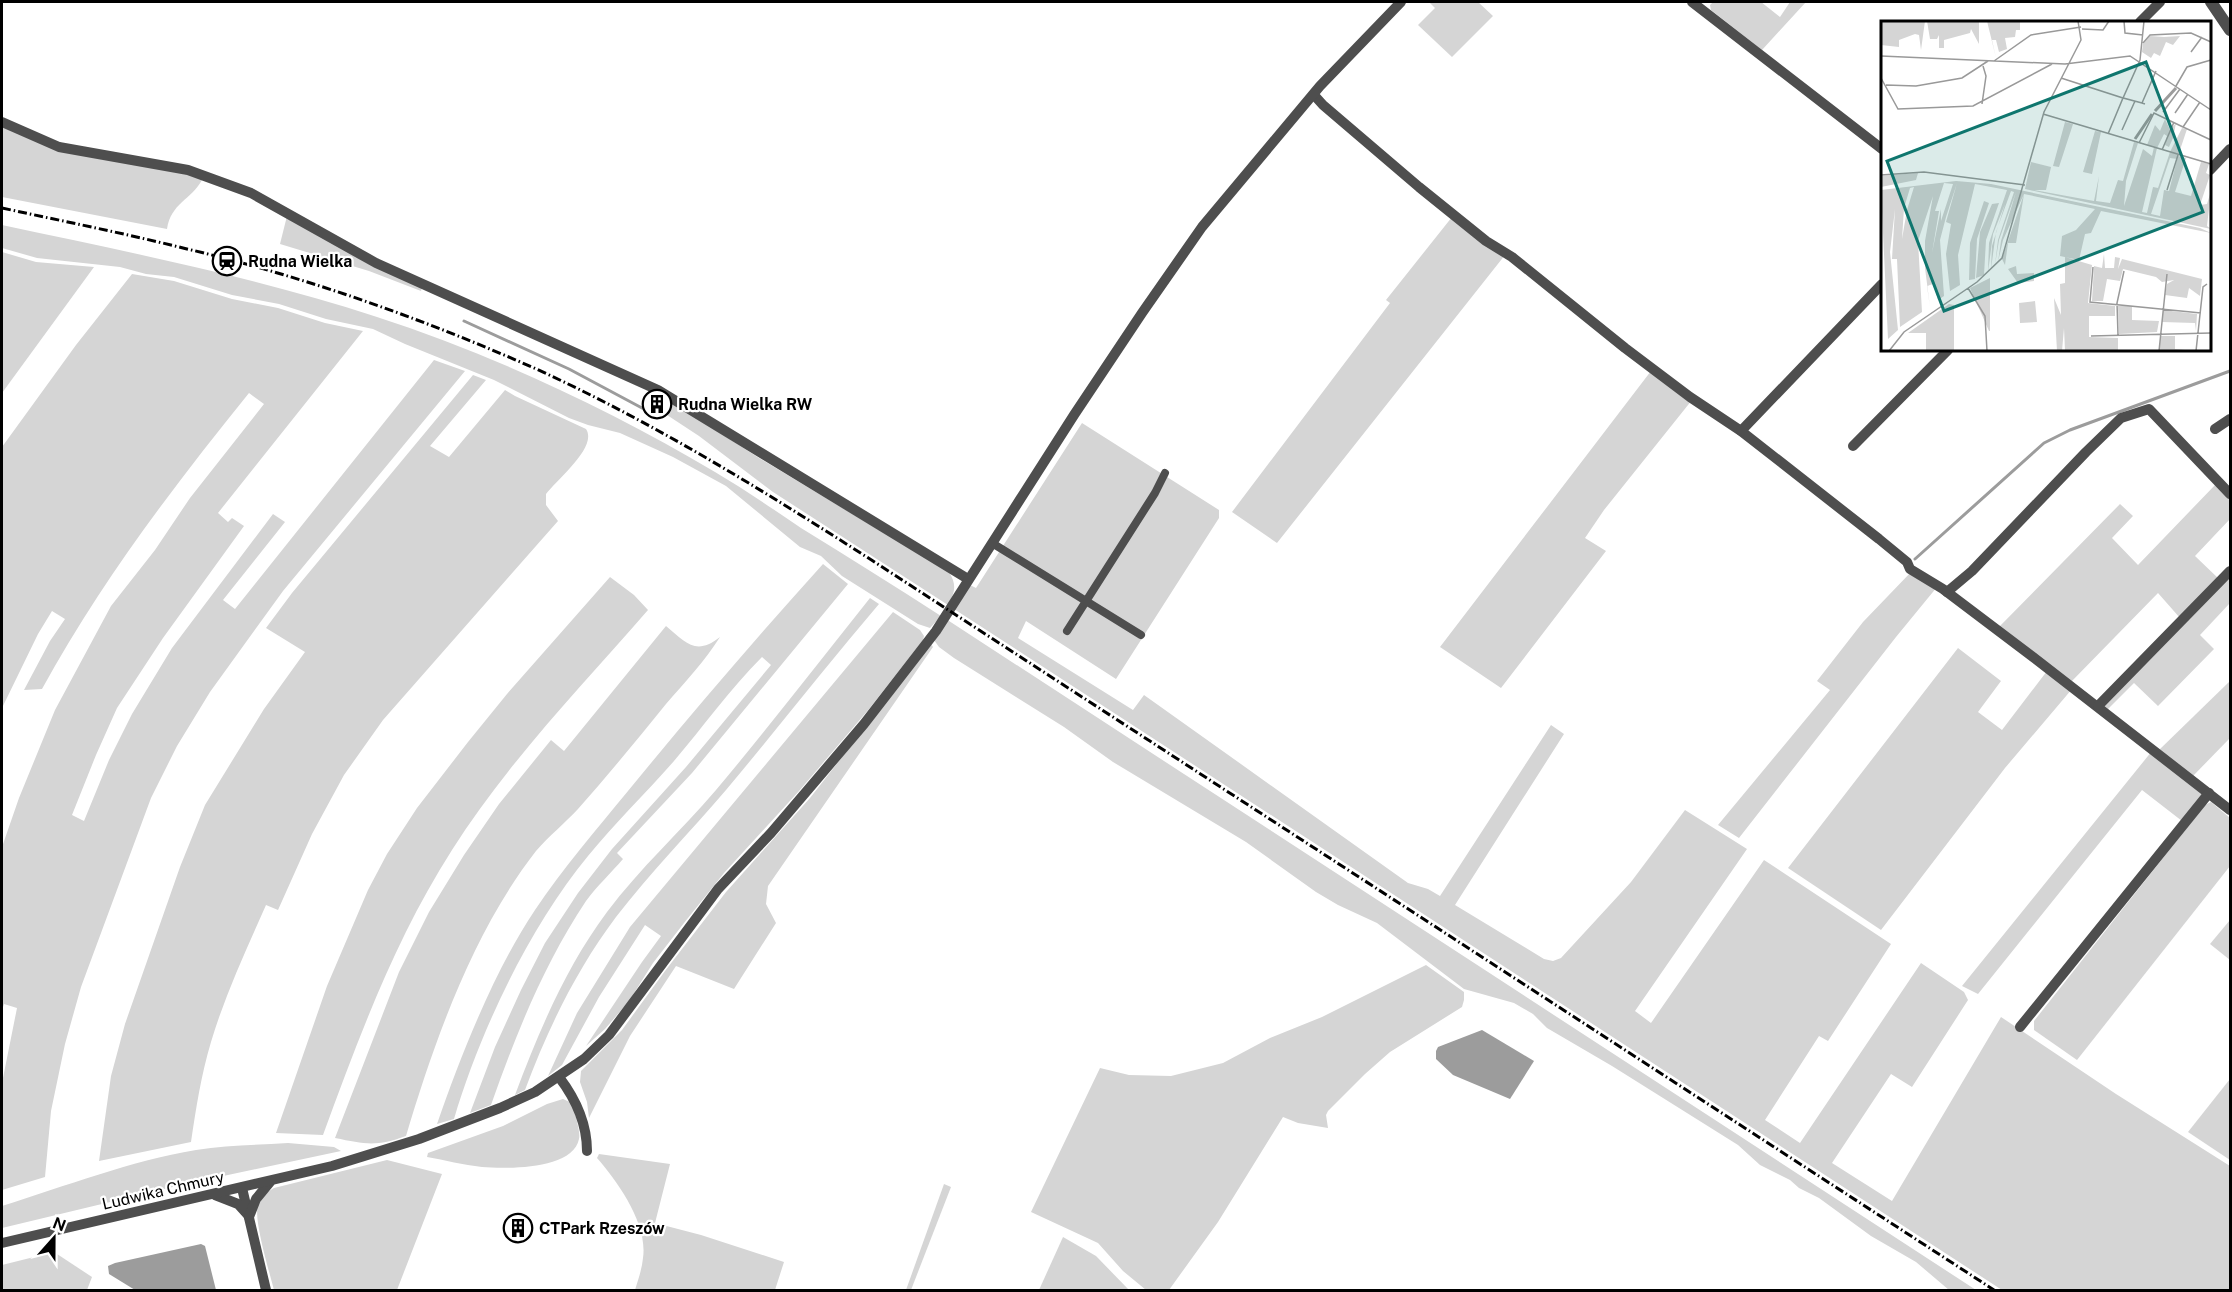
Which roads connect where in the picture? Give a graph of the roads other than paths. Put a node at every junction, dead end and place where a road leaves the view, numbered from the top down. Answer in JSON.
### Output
{"nodes":[{"id":1,"x":1401,"y":2,"type":"edge"},
{"id":2,"x":1692,"y":2,"type":"edge"},
{"id":3,"x":2160,"y":2,"type":"edge"},
{"id":4,"x":2211,"y":2,"type":"edge"},
{"id":5,"x":2141,"y":21,"type":"edge"},
{"id":6,"x":2230,"y":30,"type":"edge"},
{"id":7,"x":1314,"y":95,"type":"junction"},
{"id":8,"x":2,"y":122,"type":"edge"},
{"id":9,"x":1881,"y":148,"type":"edge"},
{"id":10,"x":2230,"y":149,"type":"edge"},
{"id":11,"x":2211,"y":169,"type":"edge"},
{"id":12,"x":1881,"y":285,"type":"edge"},
{"id":13,"x":1947,"y":351,"type":"edge"},
{"id":14,"x":2230,"y":419,"type":"edge"},
{"id":15,"x":2215,"y":429,"type":"dead end"},
{"id":16,"x":1741,"y":430,"type":"junction"},
{"id":17,"x":1853,"y":446,"type":"dead end"},
{"id":18,"x":1165,"y":473,"type":"dead end"},
{"id":19,"x":2230,"y":494,"type":"edge"},
{"id":20,"x":992,"y":543,"type":"junction"},
{"id":21,"x":2230,"y":571,"type":"edge"},
{"id":22,"x":968,"y":579,"type":"junction"},
{"id":23,"x":1947,"y":592,"type":"junction"},
{"id":24,"x":1086,"y":602,"type":"junction"},
{"id":25,"x":1067,"y":631,"type":"dead end"},
{"id":26,"x":1141,"y":635,"type":"dead end"},
{"id":27,"x":2098,"y":706,"type":"junction"},
{"id":28,"x":2209,"y":793,"type":"junction"},
{"id":29,"x":2228,"y":803,"type":"edge"},
{"id":30,"x":2020,"y":1027,"type":"dead end"},
{"id":31,"x":559,"y":1077,"type":"junction"},
{"id":32,"x":587,"y":1151,"type":"dead end"},
{"id":33,"x":272,"y":1180,"type":"junction"},
{"id":34,"x":242,"y":1188,"type":"junction"},
{"id":35,"x":213,"y":1194,"type":"junction"},
{"id":36,"x":249,"y":1217,"type":"junction"},
{"id":37,"x":2,"y":1243,"type":"edge"},
{"id":38,"x":266,"y":1290,"type":"edge"}],
"edges":[{"from":1,"to":7,"type":"street","name":"Ludwika Chmury"},
{"from":2,"to":9,"type":"street"},
{"from":3,"to":5,"type":"street"},
{"from":4,"to":6,"type":"street"},
{"from":7,"to":16,"type":"street"},
{"from":7,"to":20,"type":"street","name":"Ludwika Chmury"},
{"from":8,"to":22,"type":"street"},
{"from":10,"to":11,"type":"street"},
{"from":12,"to":16,"type":"street"},
{"from":13,"to":17,"type":"street"},
{"from":14,"to":15,"type":"street"},
{"from":16,"to":23,"type":"street"},
{"from":18,"to":24,"type":"street"},
{"from":19,"to":23,"type":"street"},
{"from":20,"to":22,"type":"street","name":"Ludwika Chmury"},
{"from":20,"to":24,"type":"street"},
{"from":21,"to":27,"type":"street"},
{"from":22,"to":31,"type":"street","name":"Ludwika Chmury"},
{"from":23,"to":27,"type":"street"},
{"from":24,"to":25,"type":"street"},
{"from":24,"to":26,"type":"street"},
{"from":27,"to":28,"type":"street"},
{"from":28,"to":29,"type":"street"},
{"from":28,"to":30,"type":"street"},
{"from":31,"to":32,"type":"street"},
{"from":31,"to":33,"type":"street","name":"Ludwika Chmury"},
{"from":33,"to":34,"type":"street","name":"Ludwika Chmury"},
{"from":33,"to":36,"type":"street"},
{"from":34,"to":35,"type":"street","name":"Ludwika Chmury"},
{"from":34,"to":36,"type":"street"},
{"from":35,"to":36,"type":"street"},
{"from":35,"to":37,"type":"street","name":"Ludwika Chmury"},
{"from":36,"to":38,"type":"street"}]}
